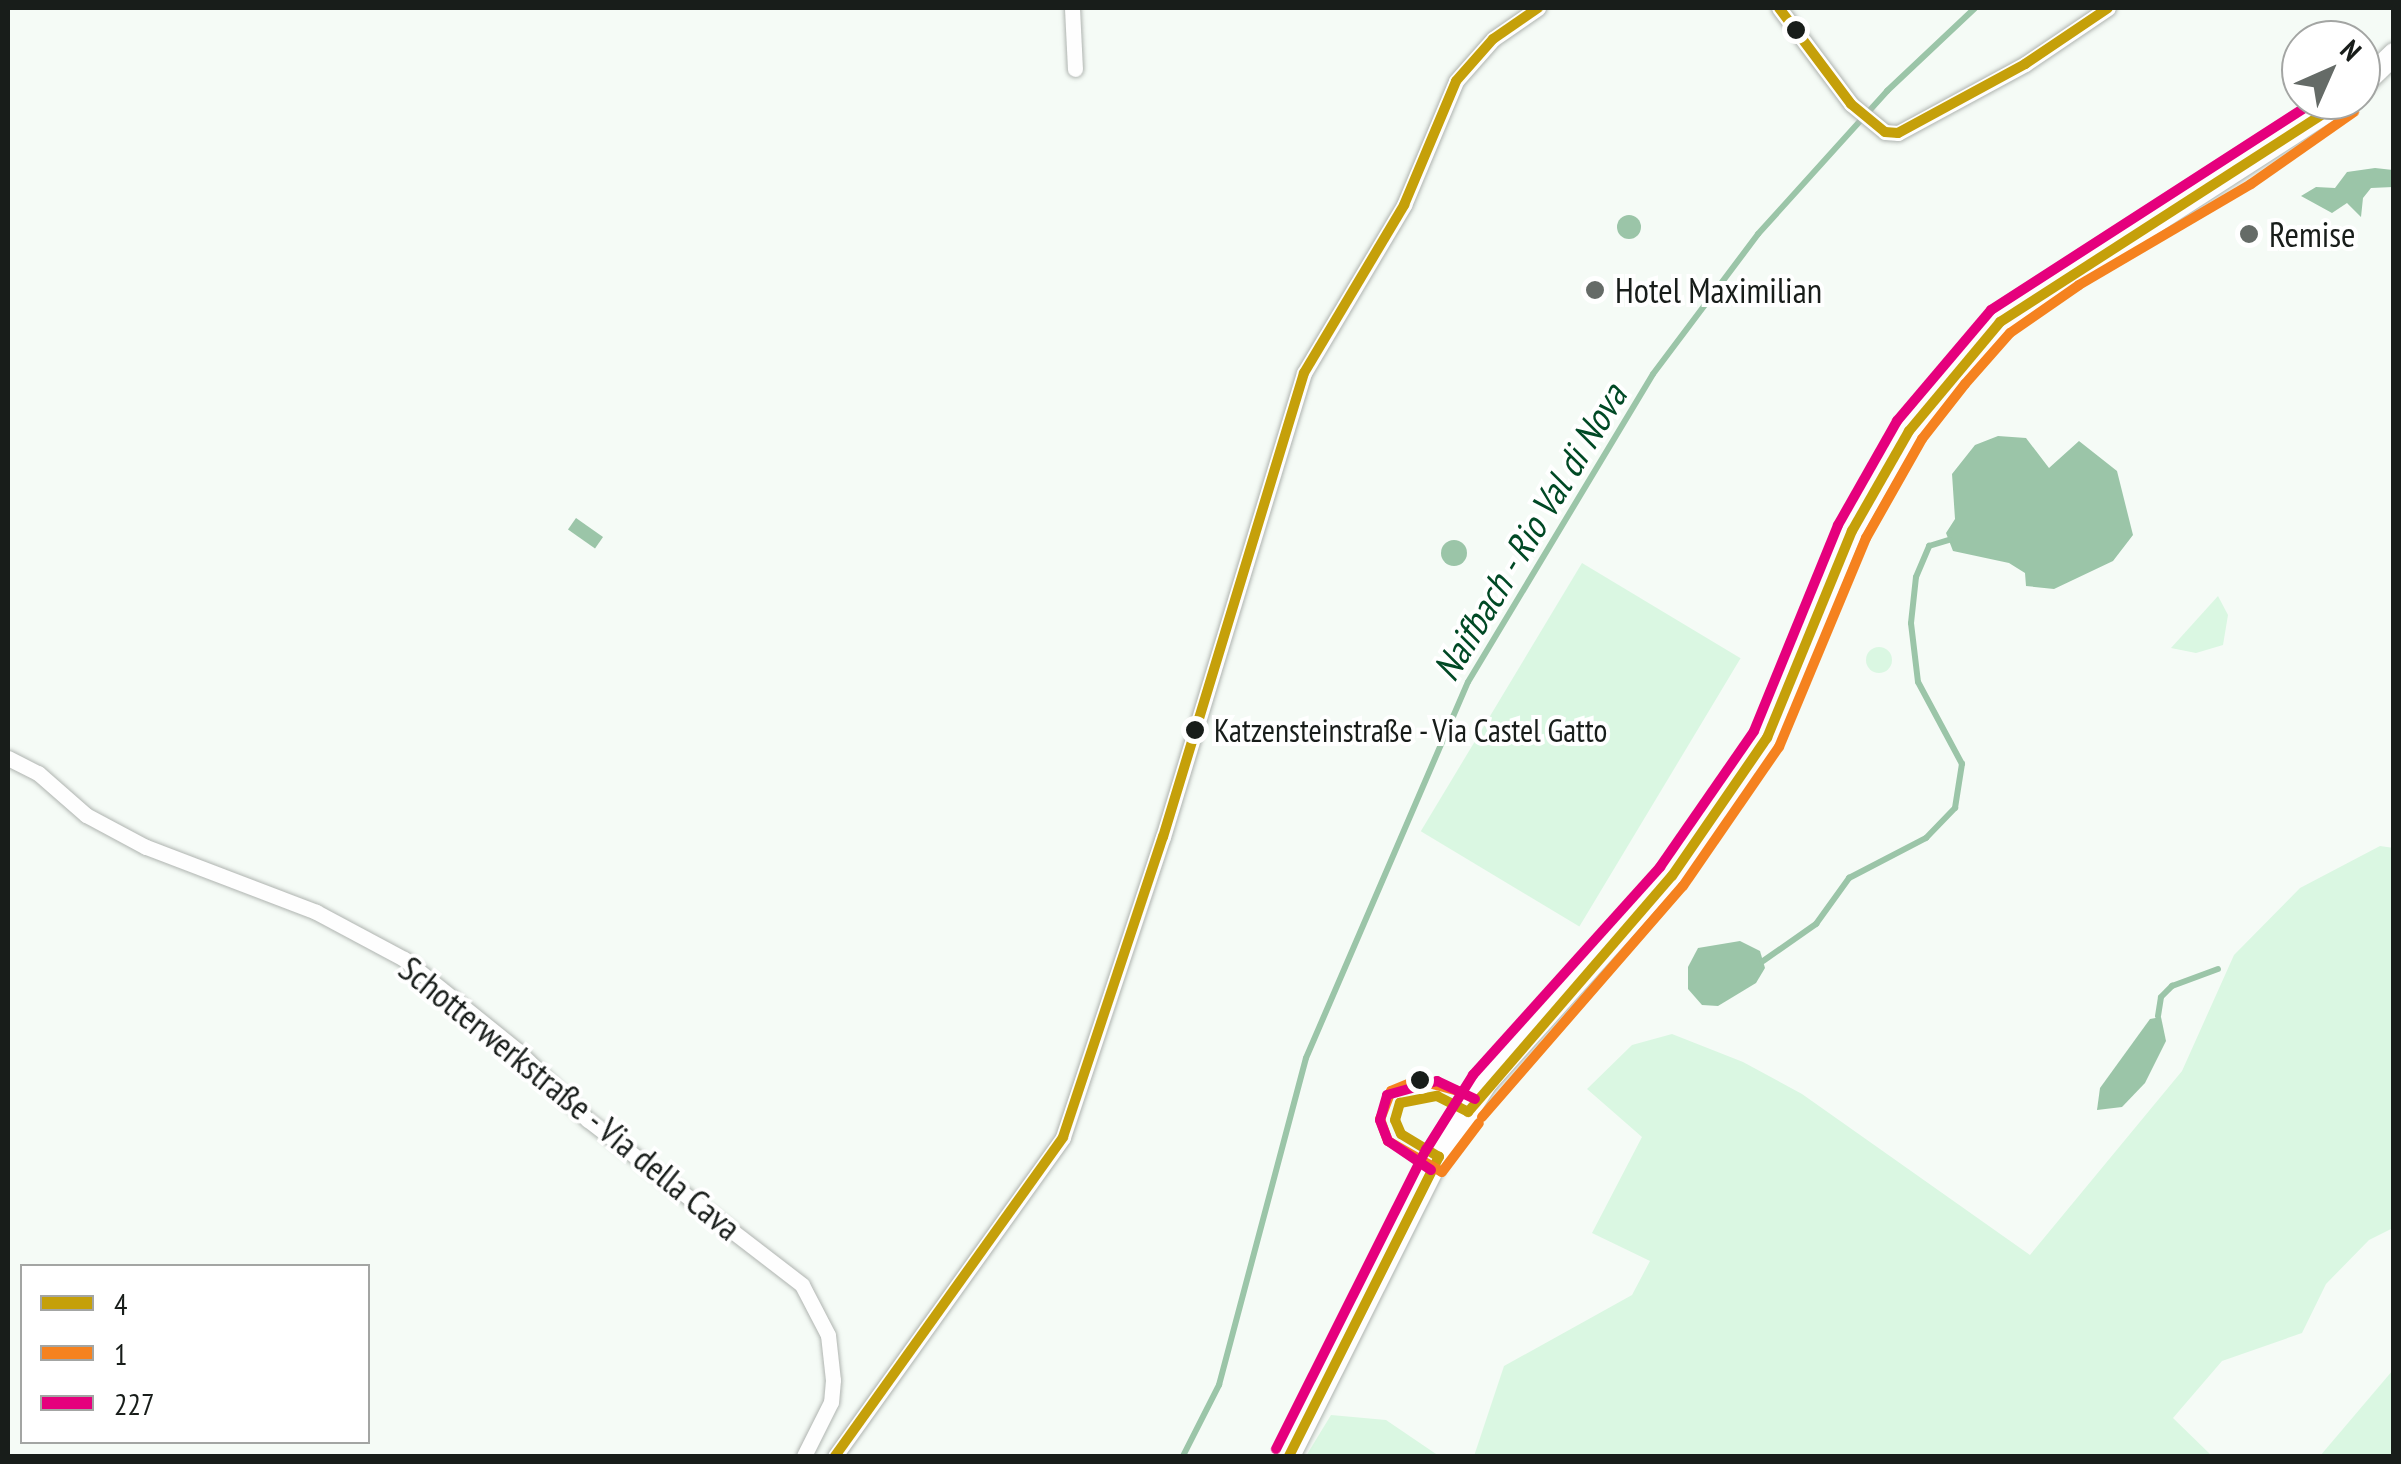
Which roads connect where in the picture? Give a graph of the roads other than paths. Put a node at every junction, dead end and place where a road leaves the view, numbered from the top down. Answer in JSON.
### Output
{"nodes":[{"id":1,"x":1072,"y":8,"type":"edge"},
{"id":2,"x":1538,"y":8,"type":"edge"},
{"id":3,"x":1778,"y":8,"type":"edge"},
{"id":4,"x":2108,"y":8,"type":"edge"},
{"id":5,"x":1075,"y":69,"type":"dead end"},
{"id":6,"x":2317,"y":120,"type":"edge"},
{"id":7,"x":8,"y":758,"type":"edge"},
{"id":8,"x":804,"y":1456,"type":"edge"},
{"id":9,"x":835,"y":1456,"type":"edge"},
{"id":10,"x":1289,"y":1456,"type":"edge"}],
"edges":[{"from":1,"to":5,"type":"street"},
{"from":2,"to":9,"type":"street"},
{"from":3,"to":4,"type":"street"},
{"from":6,"to":10,"type":"main road"},
{"from":7,"to":8,"type":"street","name":"Schotterwerkstraße - Via della Cava"}]}
